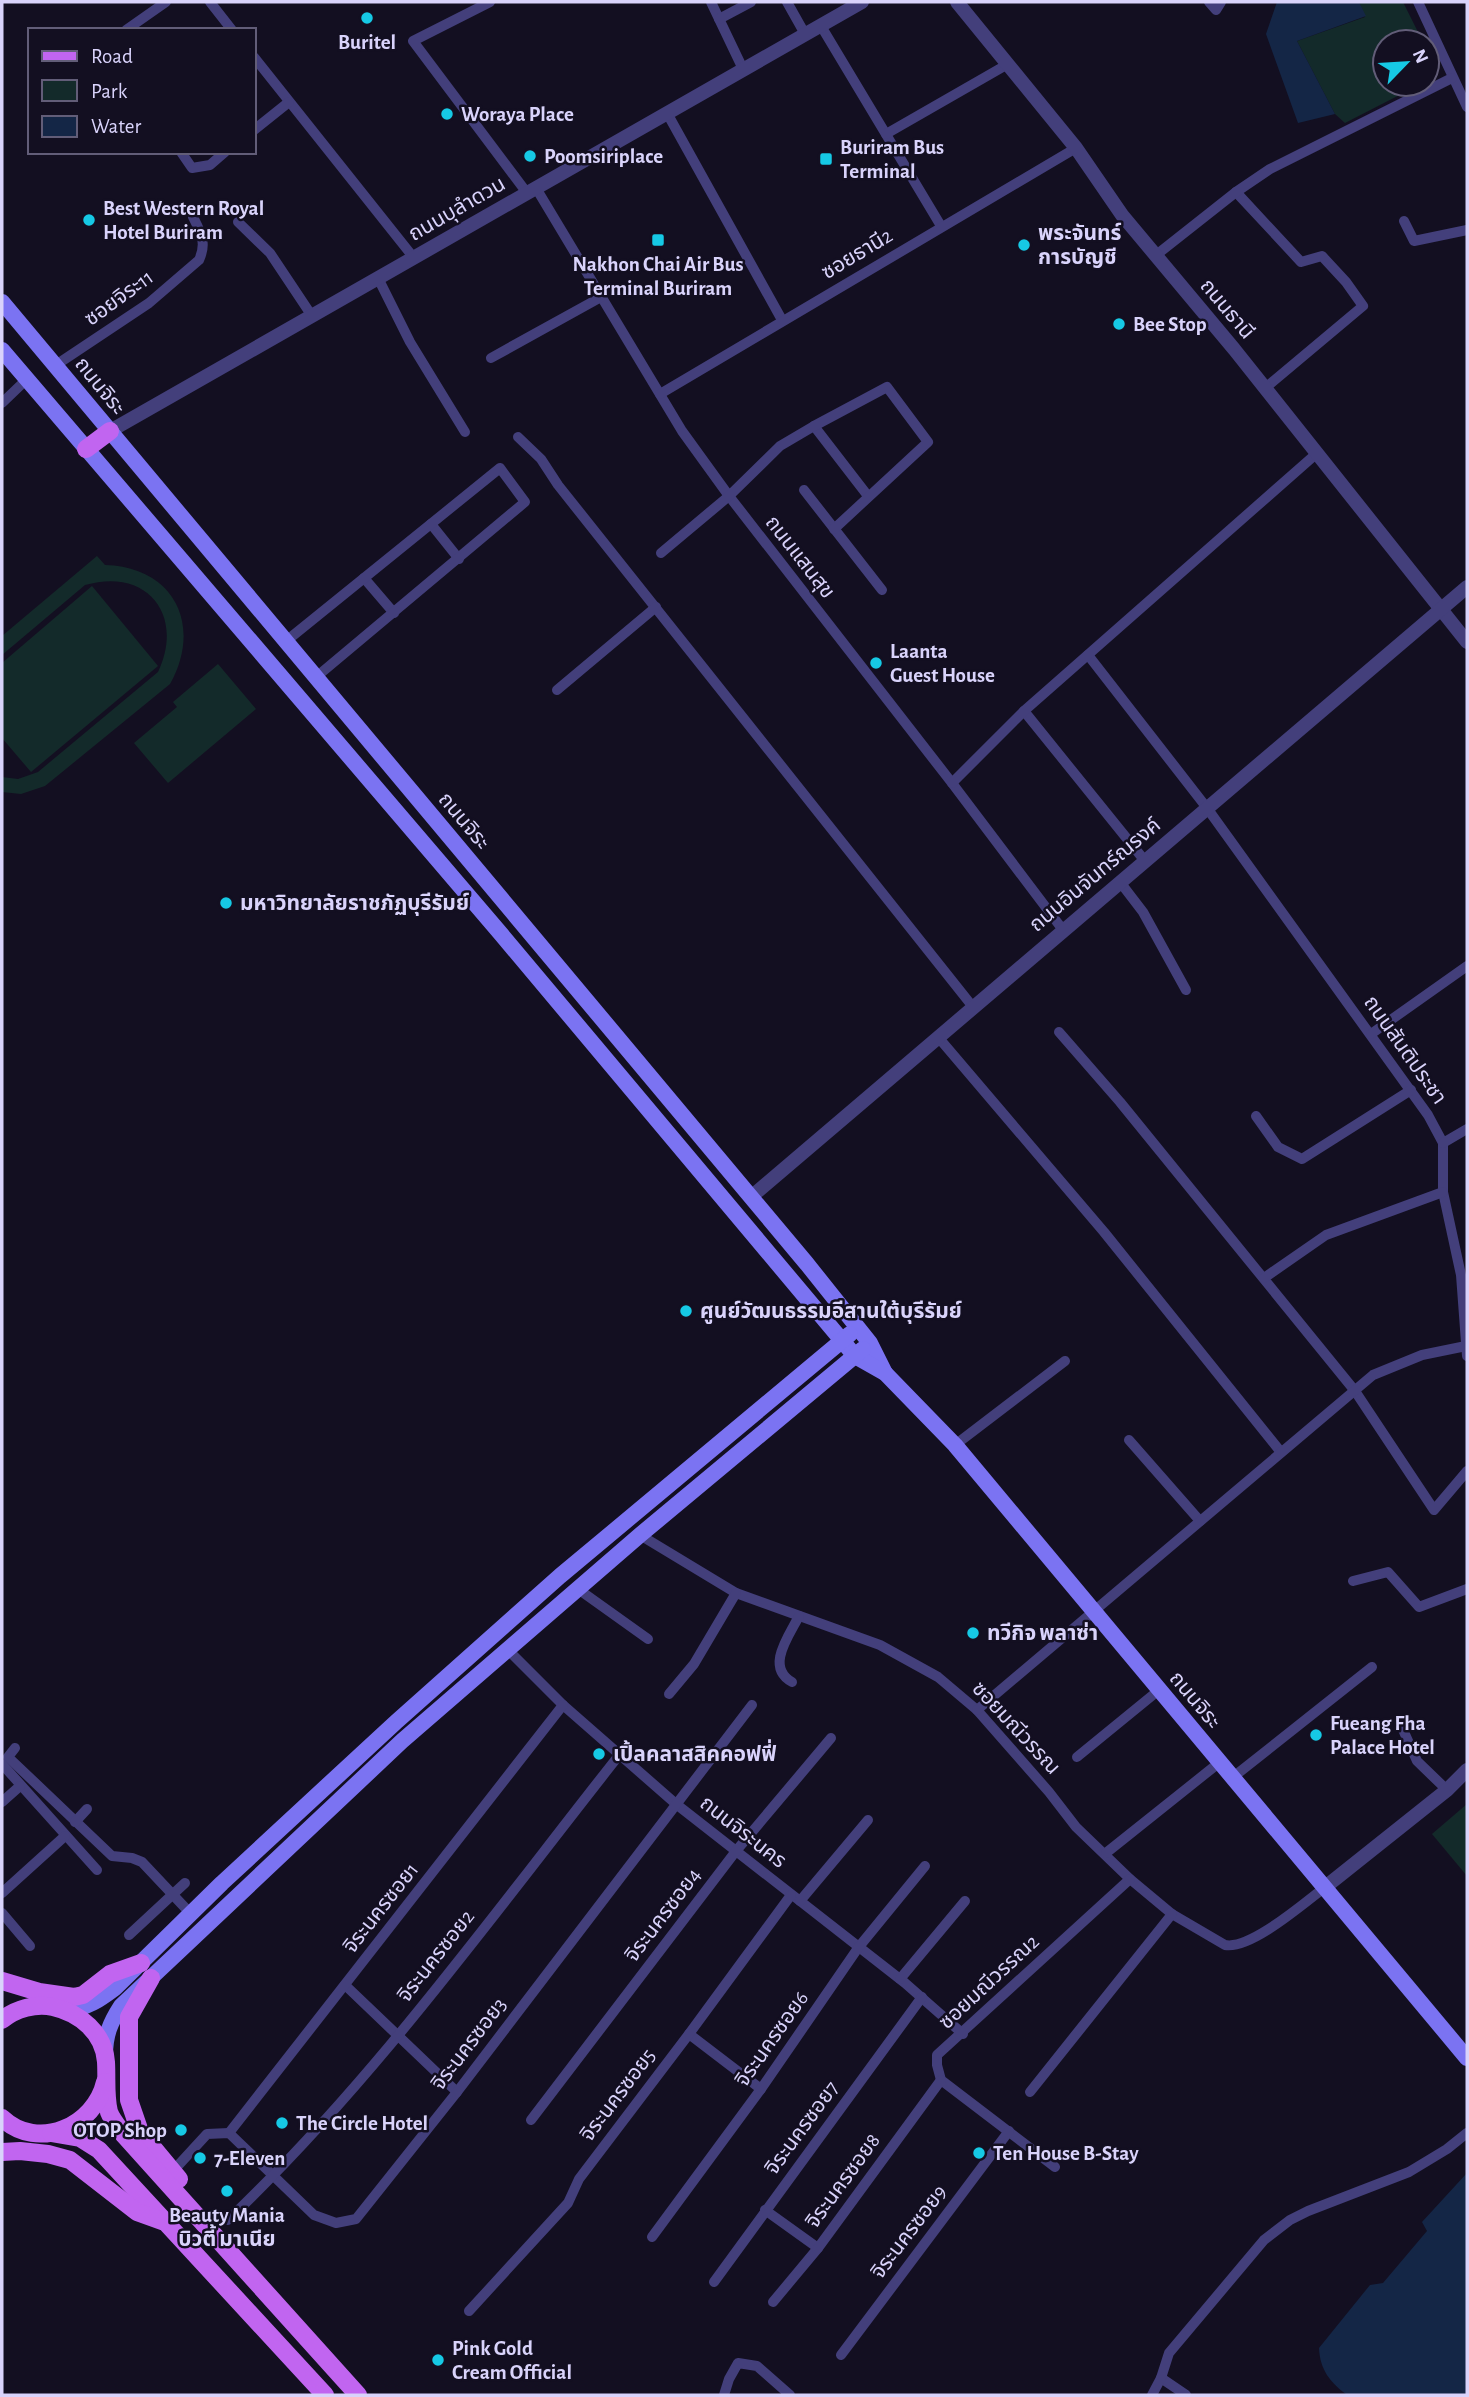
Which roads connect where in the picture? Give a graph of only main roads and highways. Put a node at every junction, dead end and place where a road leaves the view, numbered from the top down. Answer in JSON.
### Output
{"nodes":[{"id":1,"x":2,"y":302,"type":"edge"},
{"id":2,"x":2,"y":350,"type":"edge"},
{"id":3,"x":110,"y":431,"type":"junction"},
{"id":4,"x":86,"y":449,"type":"junction"},
{"id":5,"x":502,"y":899,"type":"junction"},
{"id":6,"x":485,"y":915,"type":"junction"},
{"id":7,"x":518,"y":918,"type":"junction"},
{"id":8,"x":501,"y":934,"type":"junction"},
{"id":9,"x":858,"y":1328,"type":"junction"},
{"id":10,"x":842,"y":1341,"type":"junction"},
{"id":11,"x":870,"y":1343,"type":"junction"},
{"id":12,"x":855,"y":1356,"type":"junction"},
{"id":13,"x":885,"y":1373,"type":"junction"},
{"id":14,"x":146,"y":1970,"type":"junction"},
{"id":15,"x":2,"y":1981,"type":"edge"},
{"id":16,"x":2,"y":1999,"type":"edge"},
{"id":17,"x":24,"y":2008,"type":"junction"},
{"id":18,"x":68,"y":2010,"type":"junction"},
{"id":19,"x":2,"y":2020,"type":"edge"},
{"id":20,"x":1467,"y":2058,"type":"edge"},
{"id":21,"x":106,"y":2067,"type":"junction"},
{"id":22,"x":2,"y":2118,"type":"edge"},
{"id":23,"x":22,"y":2130,"type":"junction"},
{"id":24,"x":2,"y":2131,"type":"edge"},
{"id":25,"x":51,"y":2133,"type":"junction"},
{"id":26,"x":2,"y":2152,"type":"edge"},
{"id":27,"x":166,"y":2222,"type":"junction"},
{"id":28,"x":205,"y":2224,"type":"junction"},
{"id":29,"x":325,"y":2395,"type":"edge"},
{"id":30,"x":358,"y":2395,"type":"edge"}],
"edges":[{"from":1,"to":3,"type":"main road","name":"ถนนจิระ"},
{"from":2,"to":4,"type":"main road","name":"ถนนจิระ"},
{"from":3,"to":4,"type":"main road"},
{"from":3,"to":5,"type":"main road","name":"ถนนจิระ"},
{"from":4,"to":6,"type":"main road","name":"ถนนจิระ"},
{"from":5,"to":6,"type":"main road"},
{"from":5,"to":7,"type":"main road","name":"ถนนจิระ"},
{"from":6,"to":8,"type":"main road","name":"ถนนจิระ"},
{"from":7,"to":8,"type":"main road"},
{"from":7,"to":9,"type":"main road","name":"ถนนจิระ"},
{"from":8,"to":10,"type":"main road","name":"ถนนจิระ"},
{"from":9,"to":10,"type":"main road"},
{"from":9,"to":11,"type":"main road","name":"ถนนจิระ"},
{"from":10,"to":12,"type":"main road","name":"ถนนจิระ"},
{"from":10,"to":14,"type":"main road"},
{"from":11,"to":12,"type":"main road"},
{"from":11,"to":13,"type":"main road","name":"ถนนจิระ"},
{"from":12,"to":13,"type":"main road","name":"ถนนจิระ"},
{"from":12,"to":14,"type":"main road"},
{"from":13,"to":20,"type":"main road","name":"ถนนจิระ"},
{"from":14,"to":15,"type":"main road"},
{"from":14,"to":18,"type":"main road"},
{"from":14,"to":21,"type":"main road"},
{"from":14,"to":28,"type":"main road"},
{"from":16,"to":17,"type":"main road"},
{"from":17,"to":18,"type":"main road"},
{"from":17,"to":19,"type":"main road"},
{"from":18,"to":21,"type":"main road"},
{"from":21,"to":25,"type":"main road"},
{"from":21,"to":28,"type":"main road"},
{"from":22,"to":23,"type":"main road"},
{"from":23,"to":24,"type":"main road"},
{"from":23,"to":25,"type":"main road"},
{"from":25,"to":27,"type":"main road"},
{"from":26,"to":27,"type":"main road"},
{"from":27,"to":29,"type":"main road"},
{"from":28,"to":30,"type":"main road"}]}
